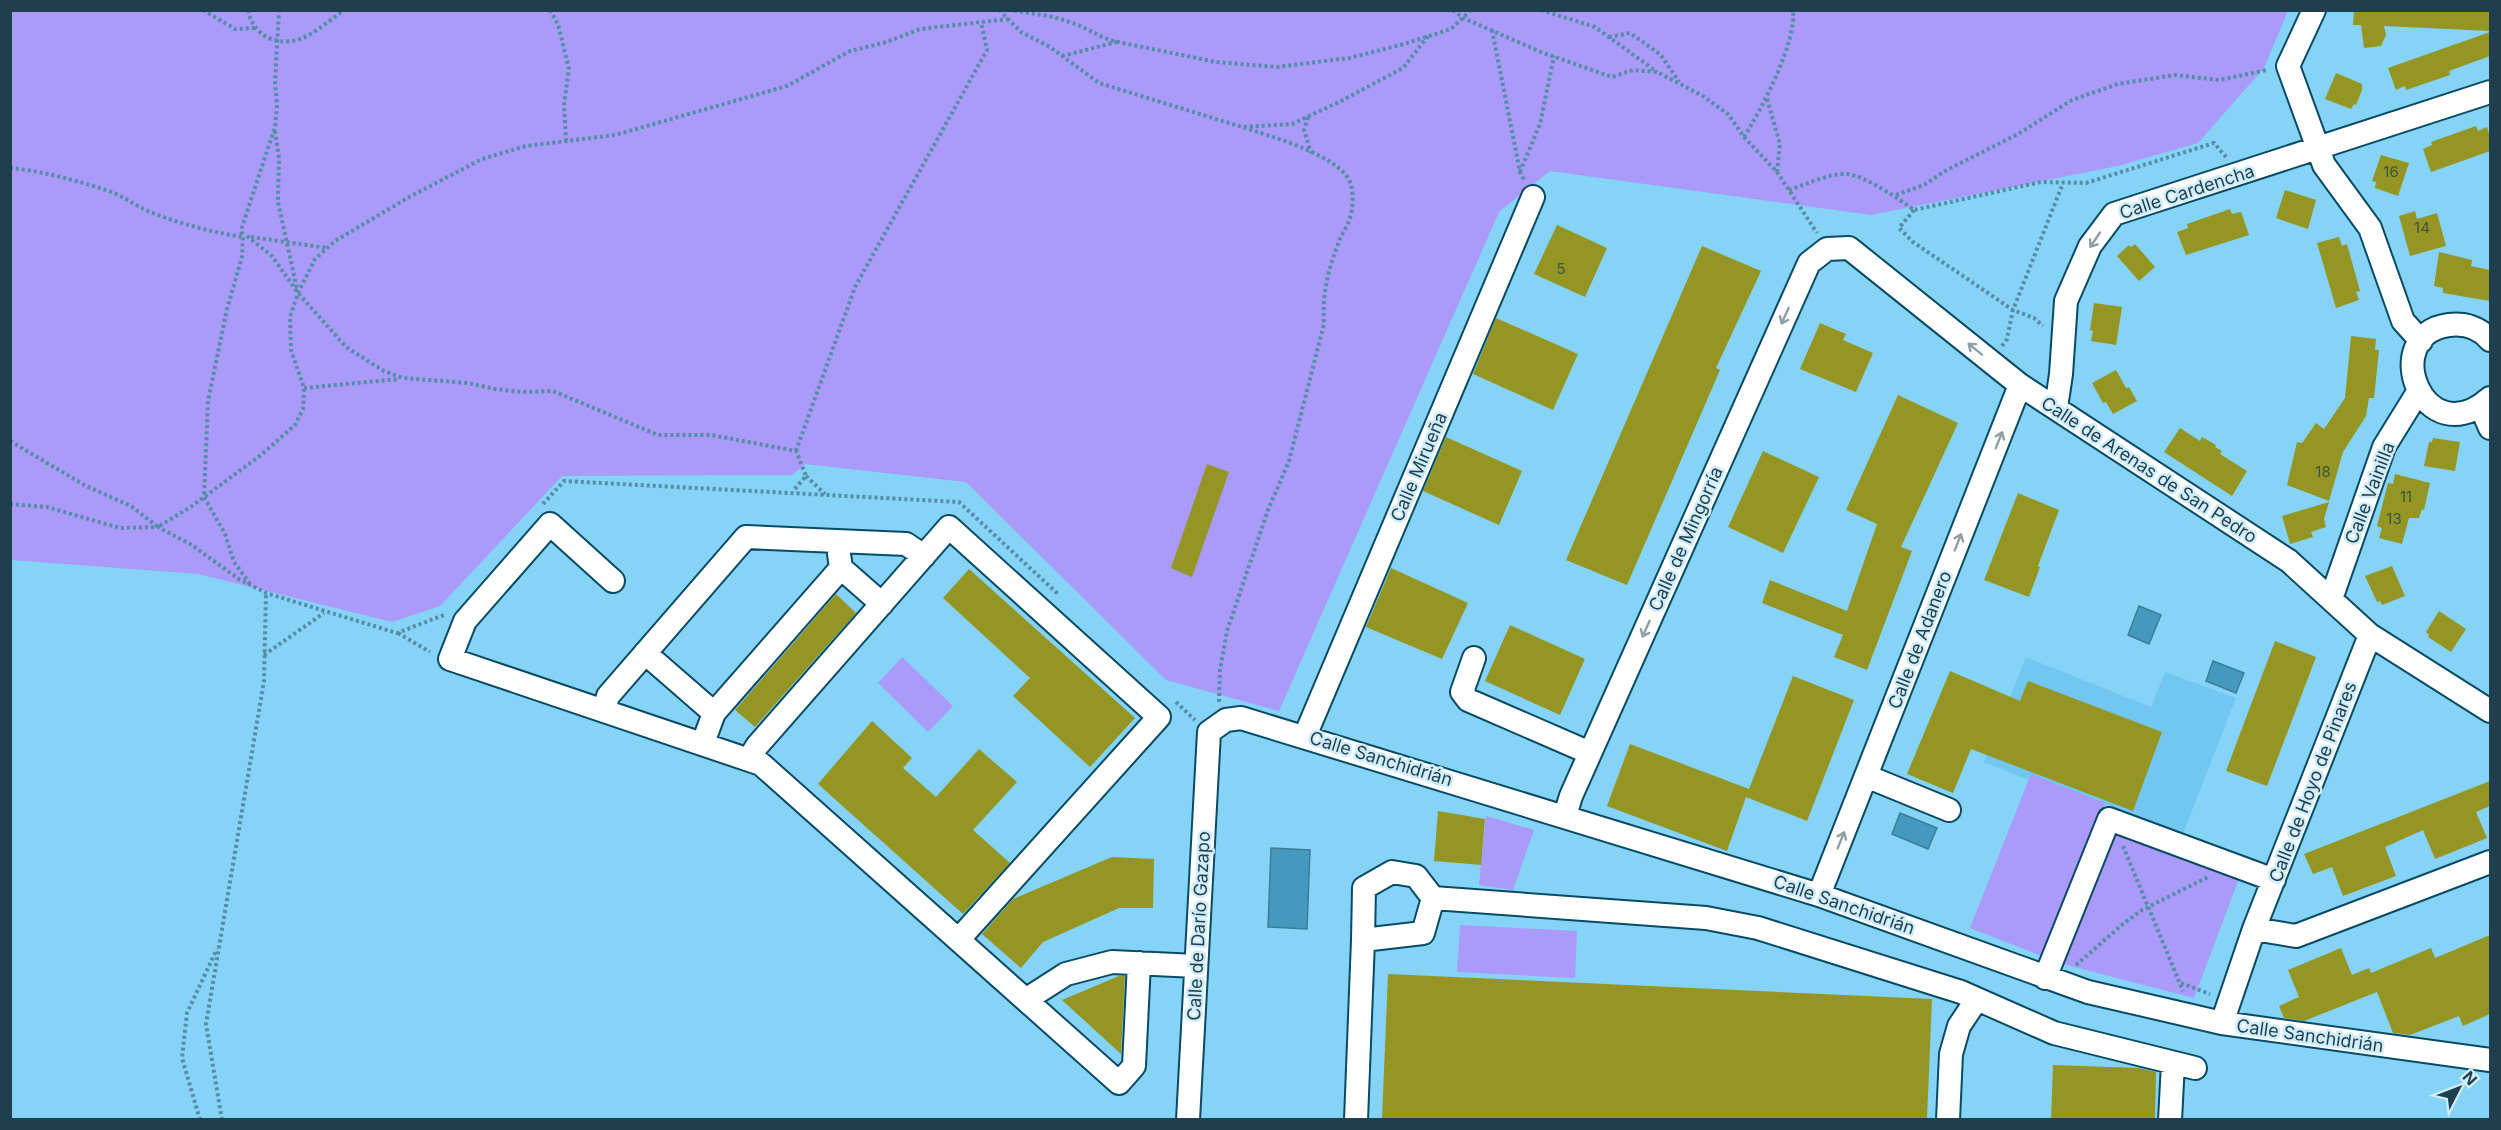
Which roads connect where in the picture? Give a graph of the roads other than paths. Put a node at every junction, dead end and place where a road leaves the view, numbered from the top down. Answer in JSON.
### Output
{"nodes":[{"id":1,"x":2314,"y":10,"type":"edge"},
{"id":2,"x":2490,"y":92,"type":"edge"},
{"id":3,"x":2319,"y":149,"type":"junction"},
{"id":4,"x":1533,"y":197,"type":"dead end"},
{"id":5,"x":1809,"y":263,"type":"joint"},
{"id":6,"x":2490,"y":340,"type":"edge"},
{"id":7,"x":2421,"y":341,"type":"junction"},
{"id":8,"x":2020,"y":385,"type":"junction"},
{"id":9,"x":2418,"y":392,"type":"junction"},
{"id":10,"x":2486,"y":403,"type":"edge"},
{"id":11,"x":2056,"y":408,"type":"junction"},
{"id":12,"x":2490,"y":428,"type":"edge"},
{"id":13,"x":838,"y":540,"type":"junction"},
{"id":14,"x":924,"y":556,"type":"junction"},
{"id":15,"x":841,"y":568,"type":"junction"},
{"id":16,"x":612,"y":582,"type":"dead end"},
{"id":17,"x":2331,"y":599,"type":"junction"},
{"id":18,"x":882,"y":603,"type":"junction"},
{"id":19,"x":2370,"y":635,"type":"junction"},
{"id":20,"x":645,"y":653,"type":"junction"},
{"id":21,"x":1474,"y":658,"type":"dead end"},
{"id":22,"x":604,"y":710,"type":"junction"},
{"id":23,"x":2490,"y":711,"type":"edge"},
{"id":24,"x":714,"y":712,"type":"junction"},
{"id":25,"x":1214,"y":728,"type":"joint"},
{"id":26,"x":1305,"y":736,"type":"junction"},
{"id":27,"x":703,"y":743,"type":"junction"},
{"id":28,"x":1590,"y":753,"type":"junction"},
{"id":29,"x":749,"y":759,"type":"junction"},
{"id":30,"x":1866,"y":776,"type":"junction"},
{"id":31,"x":1949,"y":810,"type":"dead end"},
{"id":32,"x":1565,"y":816,"type":"junction"},
{"id":33,"x":2490,"y":862,"type":"edge"},
{"id":34,"x":2274,"y":880,"type":"junction"},
{"id":35,"x":1819,"y":895,"type":"junction"},
{"id":36,"x":1433,"y":898,"type":"junction"},
{"id":37,"x":2254,"y":929,"type":"junction"},
{"id":38,"x":959,"y":939,"type":"junction"},
{"id":39,"x":1364,"y":940,"type":"junction"},
{"id":40,"x":1139,"y":963,"type":"junction"},
{"id":41,"x":1197,"y":966,"type":"junction"},
{"id":42,"x":2052,"y":980,"type":"junction"},
{"id":43,"x":1027,"y":999,"type":"junction"},
{"id":44,"x":1977,"y":999,"type":"junction"},
{"id":45,"x":2222,"y":1023,"type":"junction"},
{"id":46,"x":2490,"y":1060,"type":"edge"},
{"id":47,"x":2173,"y":1063,"type":"junction"},
{"id":48,"x":2195,"y":1068,"type":"dead end"},
{"id":49,"x":1188,"y":1119,"type":"edge"},
{"id":50,"x":1356,"y":1119,"type":"edge"},
{"id":51,"x":1948,"y":1119,"type":"edge"},
{"id":52,"x":2170,"y":1119,"type":"edge"}],
"edges":[{"from":1,"to":3,"type":"street"},
{"from":2,"to":3,"type":"street","name":"Calle Cardencha"},
{"from":3,"to":7,"type":"street"},
{"from":3,"to":11,"type":"street","name":"Calle Cardencha","one_way":true},
{"from":4,"to":26,"type":"street","name":"Calle Mirueña"},
{"from":8,"to":5,"type":"street","name":"Calle de Arenas de San Pedro","one_way":true},
{"from":5,"to":28,"type":"street","name":"Calle de Mingorría","one_way":true},
{"from":6,"to":7,"type":"street"},
{"from":7,"to":9,"type":"street"},
{"from":8,"to":11,"type":"street","name":"Calle de Arenas de San Pedro"},
{"from":30,"to":8,"type":"street","name":"Calle de Adanero","one_way":true},
{"from":9,"to":10,"type":"street"},
{"from":9,"to":17,"type":"street","name":"Calle Vainilla"},
{"from":10,"to":12,"type":"street"},
{"from":11,"to":17,"type":"street","name":"Calle de Arenas de San Pedro"},
{"from":13,"to":14,"type":"street"},
{"from":13,"to":15,"type":"street"},
{"from":13,"to":20,"type":"street"},
{"from":14,"to":18,"type":"street"},
{"from":14,"to":38,"type":"street"},
{"from":15,"to":18,"type":"street"},
{"from":15,"to":24,"type":"street"},
{"from":16,"to":22,"type":"street"},
{"from":17,"to":19,"type":"street","name":"Calle de Arenas de San Pedro"},
{"from":18,"to":29,"type":"street"},
{"from":19,"to":23,"type":"street","name":"Calle de Arenas de San Pedro"},
{"from":19,"to":34,"type":"street","name":"Calle de Hoyo de Pinares"},
{"from":20,"to":22,"type":"street"},
{"from":20,"to":24,"type":"street"},
{"from":21,"to":28,"type":"street"},
{"from":22,"to":27,"type":"street"},
{"from":24,"to":27,"type":"street"},
{"from":25,"to":26,"type":"street","name":"Calle Sanchidrián"},
{"from":25,"to":41,"type":"street","name":"Calle de Darío Gazapo"},
{"from":26,"to":32,"type":"street","name":"Calle Sanchidrián"},
{"from":27,"to":29,"type":"street"},
{"from":28,"to":32,"type":"street","name":"Calle de Mingorría"},
{"from":29,"to":38,"type":"street"},
{"from":30,"to":31,"type":"street"},
{"from":35,"to":30,"type":"street","name":"Calle de Adanero","one_way":true},
{"from":32,"to":35,"type":"street","name":"Calle Sanchidrián"},
{"from":33,"to":37,"type":"street"},
{"from":34,"to":37,"type":"street","name":"Calle de Hoyo de Pinares"},
{"from":34,"to":42,"type":"street"},
{"from":35,"to":42,"type":"street","name":"Calle Sanchidrián"},
{"from":36,"to":39,"type":"street"},
{"from":36,"to":39,"type":"street"},
{"from":36,"to":44,"type":"street"},
{"from":37,"to":45,"type":"street","name":"Calle de Hoyo de Pinares"},
{"from":38,"to":43,"type":"street"},
{"from":39,"to":50,"type":"street"},
{"from":40,"to":41,"type":"street"},
{"from":40,"to":43,"type":"street"},
{"from":40,"to":43,"type":"street"},
{"from":41,"to":49,"type":"street","name":"Calle de Darío Gazapo"},
{"from":42,"to":45,"type":"street","name":"Calle Sanchidrián"},
{"from":44,"to":47,"type":"street"},
{"from":44,"to":51,"type":"street"},
{"from":45,"to":46,"type":"street","name":"Calle Sanchidrián"},
{"from":47,"to":48,"type":"street"},
{"from":47,"to":52,"type":"street"}]}
